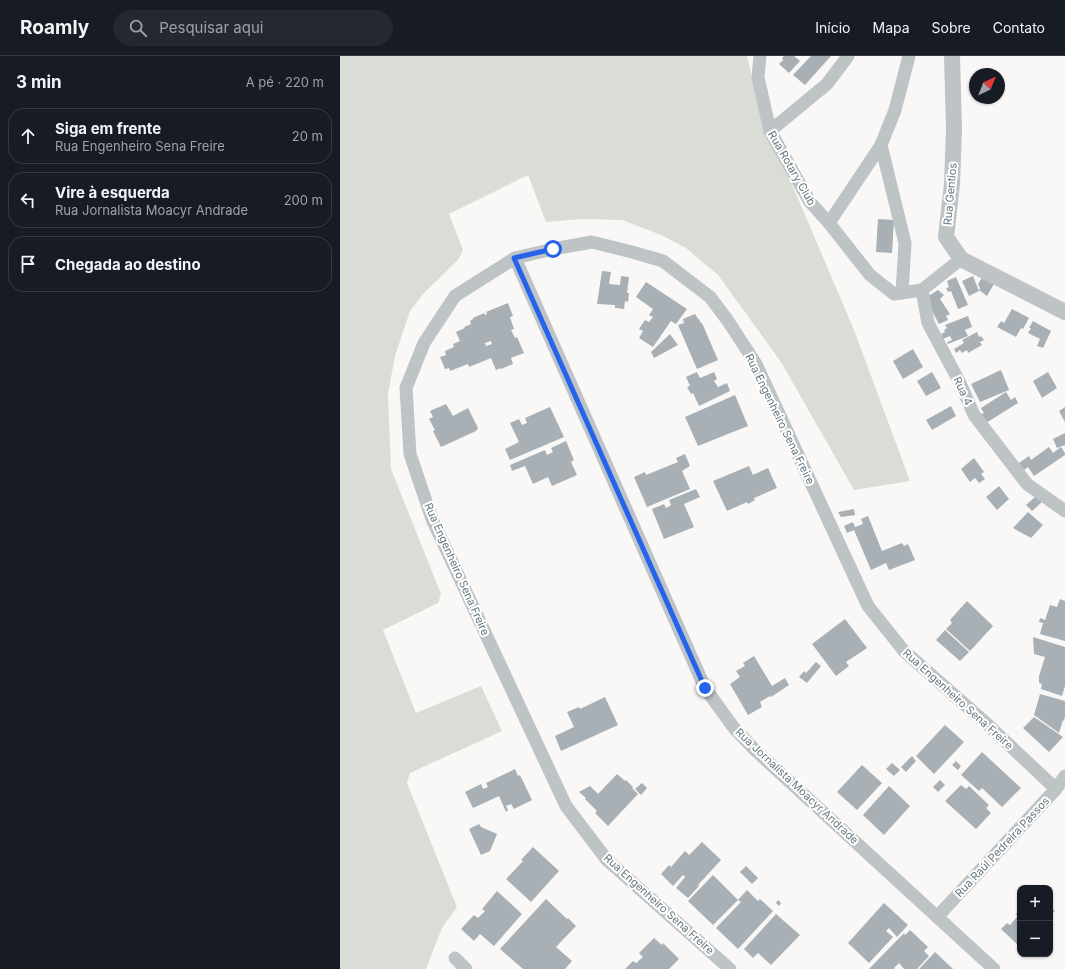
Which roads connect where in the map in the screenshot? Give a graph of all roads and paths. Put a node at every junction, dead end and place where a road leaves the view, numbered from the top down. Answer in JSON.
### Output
{"nodes":[{"id":1,"x":760,"y":56,"type":"edge"},
{"id":2,"x":848,"y":56,"type":"edge"},
{"id":3,"x":909,"y":56,"type":"edge"},
{"id":4,"x":952,"y":56,"type":"edge"},
{"id":5,"x":770,"y":131,"type":"junction"},
{"id":6,"x":881,"y":145,"type":"junction"},
{"id":7,"x":829,"y":223,"type":"junction"},
{"id":8,"x":514,"y":258,"type":"junction"},
{"id":9,"x":961,"y":259,"type":"junction"},
{"id":10,"x":922,"y":290,"type":"junction"},
{"id":11,"x":902,"y":293,"type":"junction"},
{"id":12,"x":1065,"y":312,"type":"edge"},
{"id":13,"x":1065,"y":510,"type":"edge"},
{"id":14,"x":1065,"y":776,"type":"edge"},
{"id":15,"x":1056,"y":789,"type":"junction"},
{"id":16,"x":937,"y":917,"type":"junction"},
{"id":17,"x":455,"y":958,"type":"dead end"},
{"id":18,"x":466,"y":969,"type":"edge"},
{"id":19,"x":730,"y":969,"type":"edge"},
{"id":20,"x":994,"y":969,"type":"edge"}],
"edges":[{"from":1,"to":5,"type":"street","name":"Rua Rotary Club"},
{"from":2,"to":5,"type":"street"},
{"from":3,"to":6,"type":"street"},
{"from":4,"to":9,"type":"street","name":"Rua Gentios"},
{"from":5,"to":7,"type":"street","name":"Rua Rotary Club"},
{"from":6,"to":7,"type":"street"},
{"from":6,"to":11,"type":"street"},
{"from":7,"to":11,"type":"street","name":"Rua Rotary Club"},
{"from":8,"to":15,"type":"street","name":"Rua Engenheiro Sena Freire"},
{"from":8,"to":16,"type":"street","name":"Rua Jornalista Moacyr Andrade"},
{"from":8,"to":19,"type":"street","name":"Rua Engenheiro Sena Freire"},
{"from":9,"to":10,"type":"street"},
{"from":9,"to":12,"type":"street","name":"Rua Gentios"},
{"from":10,"to":11,"type":"street","name":"Rua Rotary Club"},
{"from":10,"to":13,"type":"street","name":"Rua 4"},
{"from":14,"to":15,"type":"street","name":"Rua Raúl Pedreira Passos"},
{"from":15,"to":16,"type":"street","name":"Rua Raúl Pedreira Passos"},
{"from":16,"to":20,"type":"street","name":"Rua Jornalista Moacyr Andrade"},
{"from":17,"to":18,"type":"street"}]}
